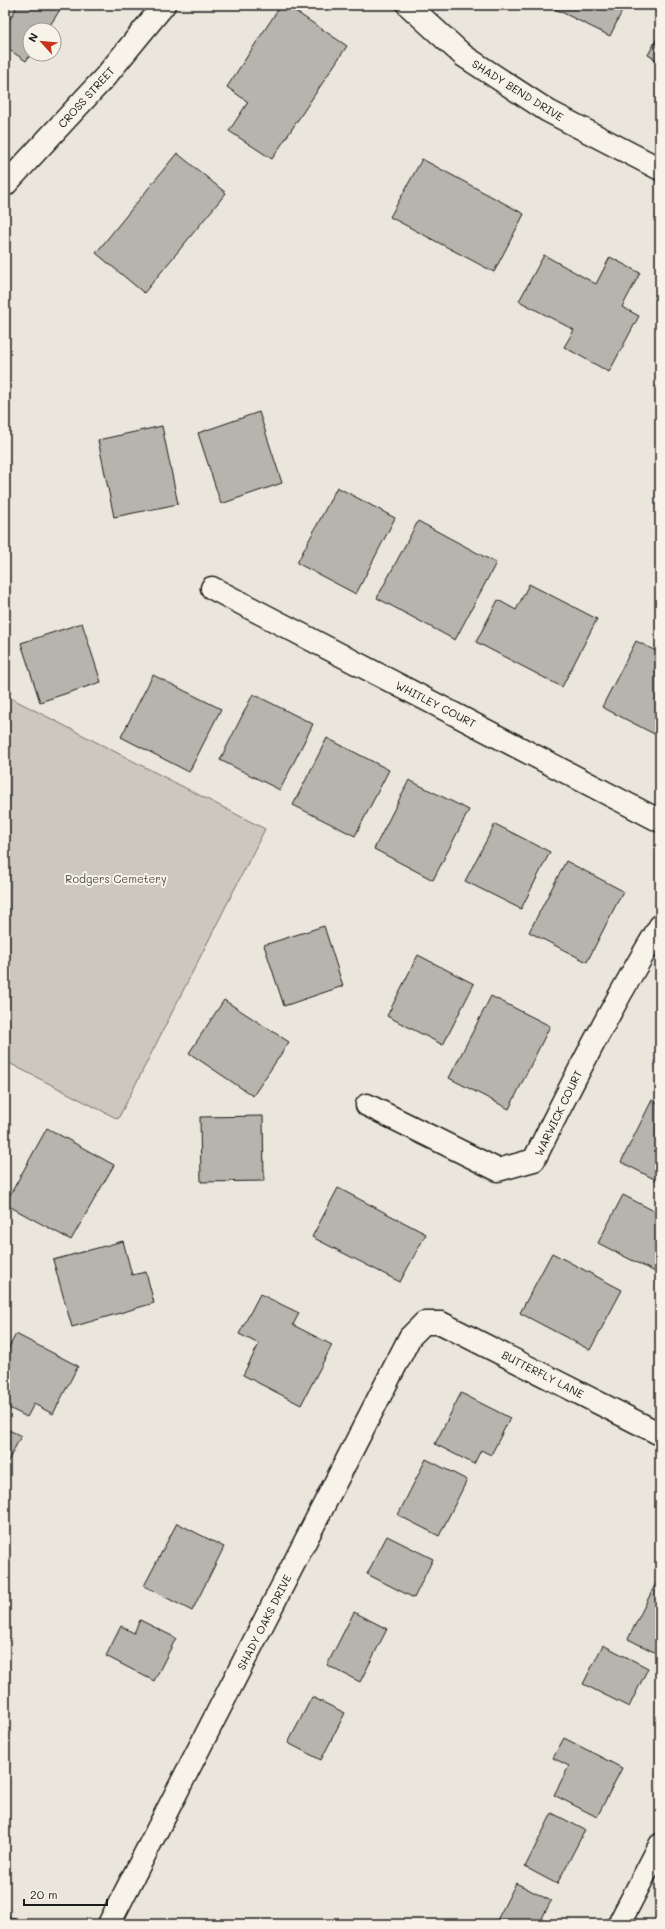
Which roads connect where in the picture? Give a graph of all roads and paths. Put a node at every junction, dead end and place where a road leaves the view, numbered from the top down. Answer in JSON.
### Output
{"nodes":[{"id":1,"x":164,"y":5,"type":"edge"},
{"id":2,"x":408,"y":5,"type":"edge"},
{"id":3,"x":660,"y":169,"type":"edge"},
{"id":4,"x":5,"y":185,"type":"edge"},
{"id":5,"x":212,"y":588,"type":"dead end"},
{"id":6,"x":660,"y":821,"type":"edge"},
{"id":7,"x":660,"y":926,"type":"edge"},
{"id":8,"x":367,"y":1105,"type":"dead end"},
{"id":9,"x":424,"y":1323,"type":"joint"},
{"id":10,"x":660,"y":1434,"type":"edge"},
{"id":11,"x":660,"y":1845,"type":"edge"},
{"id":12,"x":109,"y":1924,"type":"edge"},
{"id":13,"x":619,"y":1924,"type":"edge"}],
"edges":[{"from":1,"to":4,"type":"street","name":"CROSS STREET"},
{"from":2,"to":3,"type":"street","name":"SHADY BEND DRIVE"},
{"from":5,"to":6,"type":"street","name":"WHITLEY COURT"},
{"from":7,"to":8,"type":"street","name":"WARWICK COURT"},
{"from":9,"to":10,"type":"street","name":"BUTTERFLY LANE"},
{"from":9,"to":12,"type":"street","name":"SHADY OAKS DRIVE"},
{"from":11,"to":13,"type":"street"}]}
